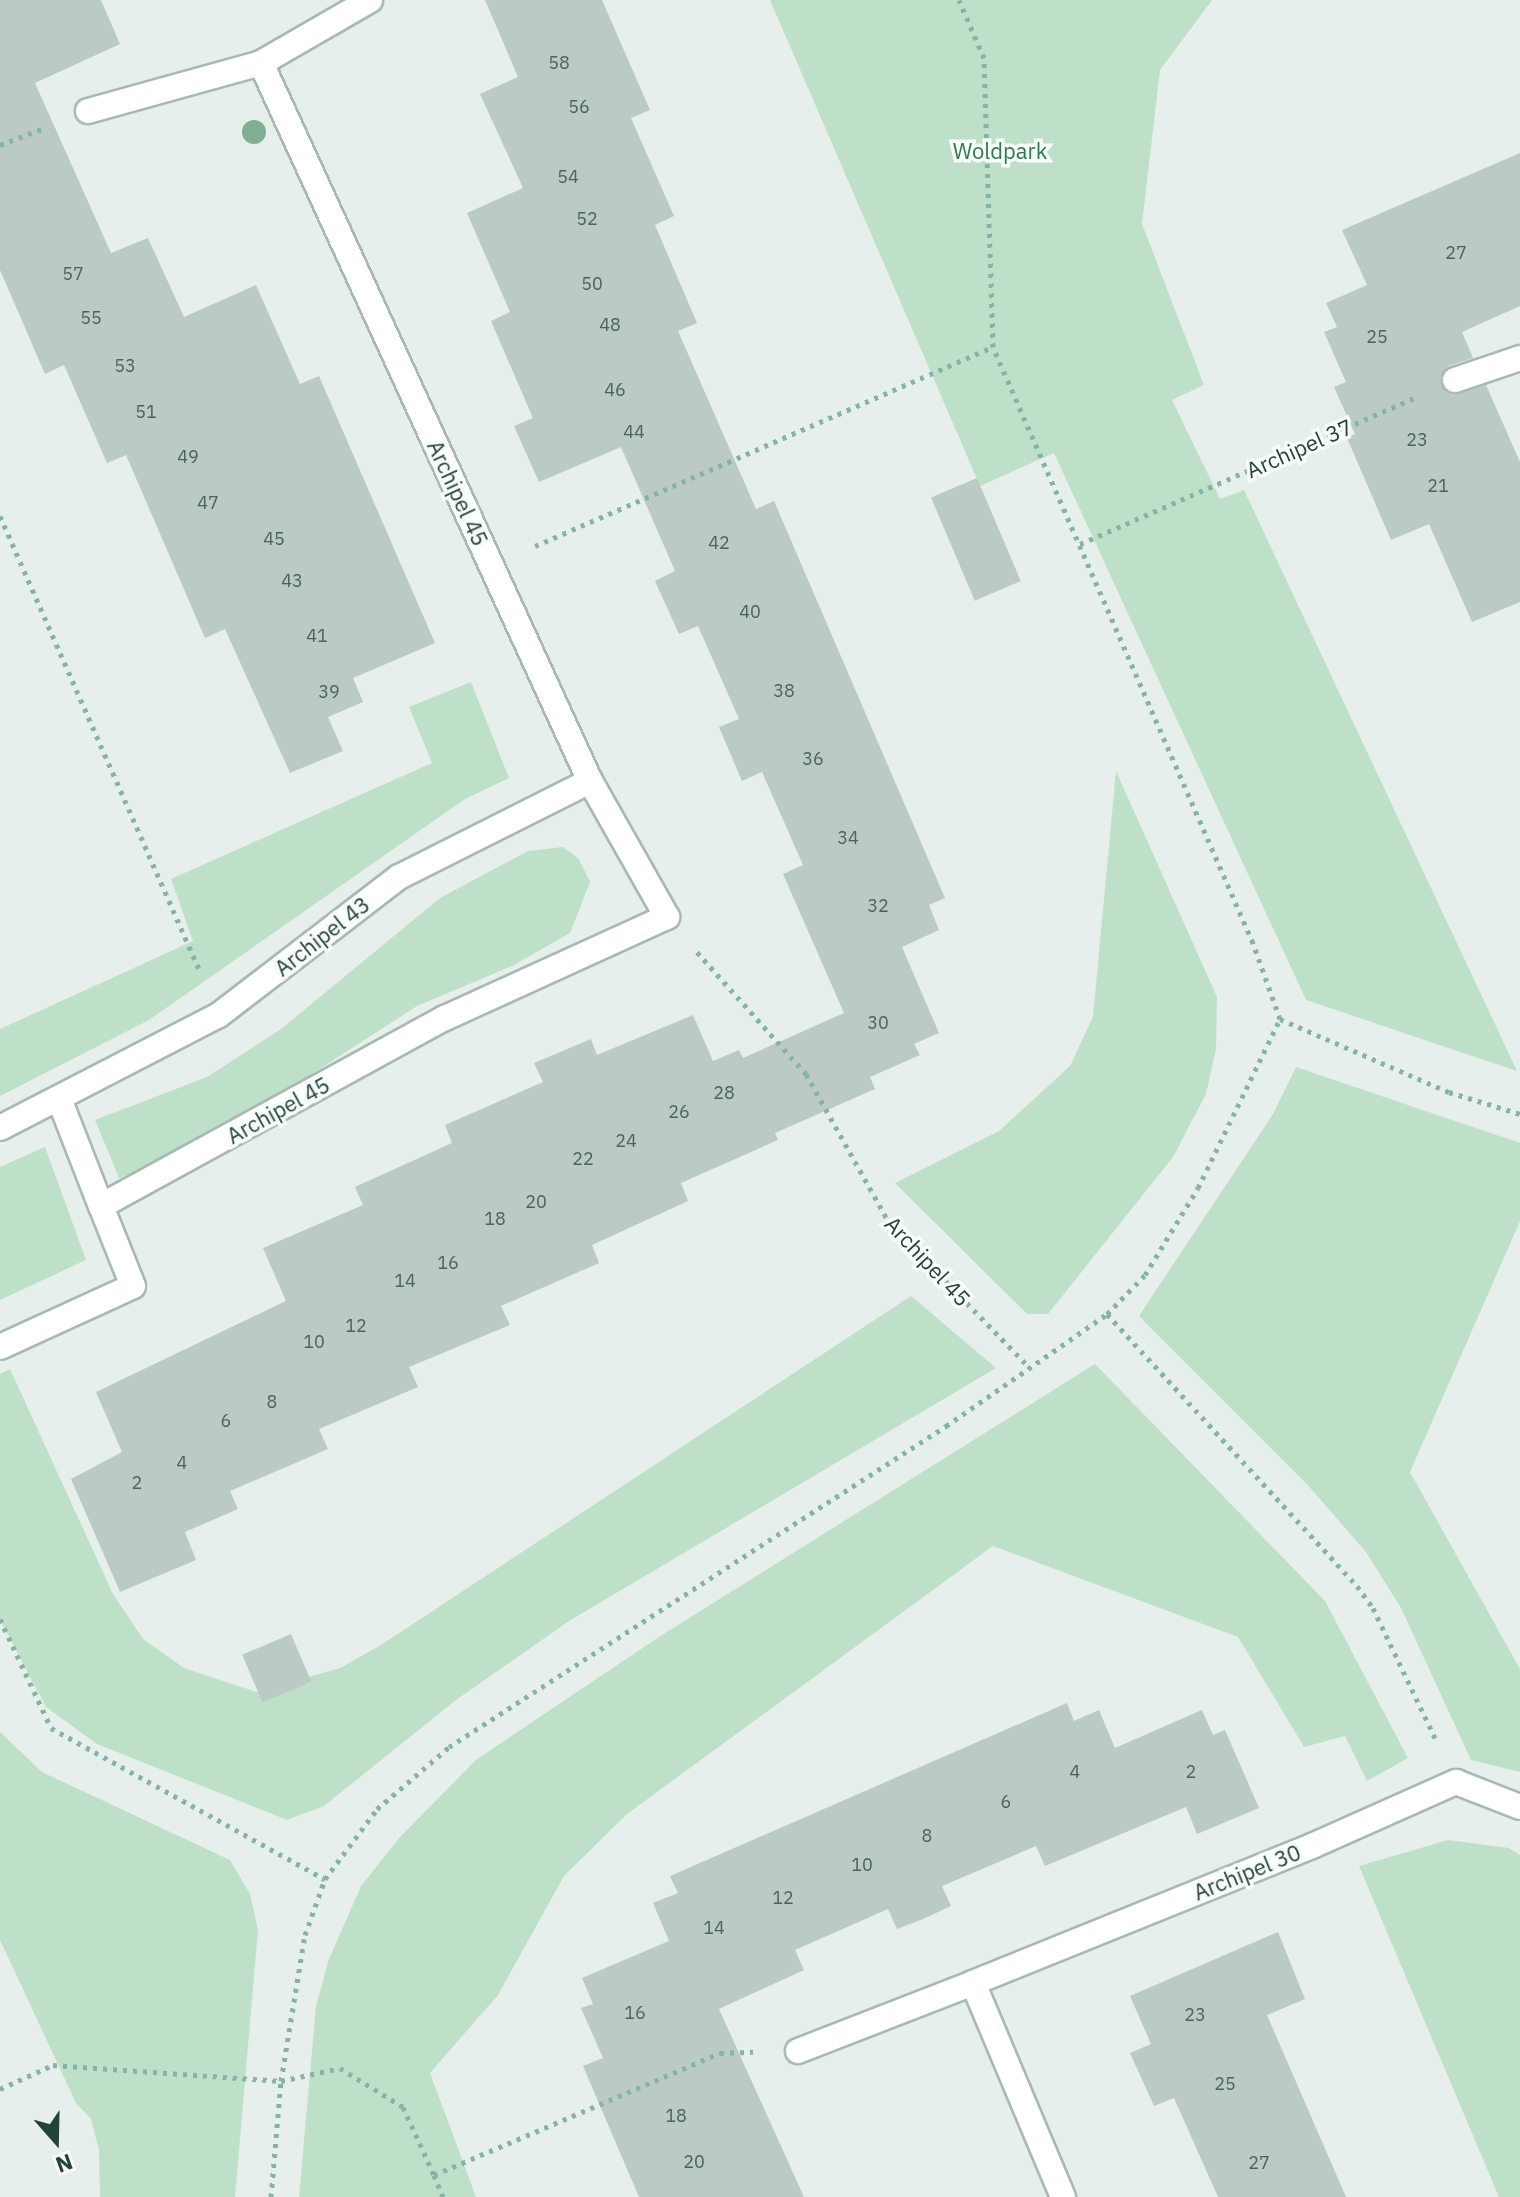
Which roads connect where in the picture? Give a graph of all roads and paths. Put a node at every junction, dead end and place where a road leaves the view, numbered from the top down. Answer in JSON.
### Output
{"nodes":[{"id":1,"x":370,"y":0,"type":"edge"},
{"id":2,"x":959,"y":0,"type":"edge"},
{"id":3,"x":261,"y":63,"type":"junction"},
{"id":4,"x":88,"y":111,"type":"dead end"},
{"id":5,"x":993,"y":347,"type":"junction"},
{"id":6,"x":1520,"y":358,"type":"edge"},
{"id":7,"x":1455,"y":380,"type":"joint"},
{"id":8,"x":0,"y":516,"type":"edge"},
{"id":9,"x":1080,"y":544,"type":"junction"},
{"id":10,"x":491,"y":566,"type":"junction"},
{"id":11,"x":590,"y":781,"type":"junction"},
{"id":12,"x":667,"y":917,"type":"junction"},
{"id":13,"x":219,"y":1015,"type":"junction"},
{"id":14,"x":1280,"y":1019,"type":"junction"},
{"id":15,"x":60,"y":1101,"type":"junction"},
{"id":16,"x":1520,"y":1114,"type":"edge"},
{"id":17,"x":0,"y":1128,"type":"edge"},
{"id":18,"x":101,"y":1206,"type":"junction"},
{"id":19,"x":1107,"y":1314,"type":"junction"},
{"id":20,"x":0,"y":1347,"type":"edge"},
{"id":21,"x":1029,"y":1367,"type":"junction"},
{"id":22,"x":0,"y":1619,"type":"edge"},
{"id":23,"x":1456,"y":1782,"type":"junction"},
{"id":24,"x":1520,"y":1807,"type":"edge"},
{"id":25,"x":325,"y":1879,"type":"junction"},
{"id":26,"x":973,"y":1983,"type":"junction"},
{"id":27,"x":798,"y":2051,"type":"joint"},
{"id":28,"x":281,"y":2081,"type":"junction"},
{"id":29,"x":0,"y":2089,"type":"edge"},
{"id":30,"x":434,"y":2175,"type":"junction"},
{"id":31,"x":271,"y":2197,"type":"edge"},
{"id":32,"x":443,"y":2197,"type":"edge"},
{"id":33,"x":1063,"y":2197,"type":"edge"}],
"edges":[{"from":1,"to":3,"type":"street"},
{"from":2,"to":5,"type":"path"},
{"from":3,"to":4,"type":"street"},
{"from":3,"to":10,"type":"street","name":"Archipel 45"},
{"from":5,"to":9,"type":"path"},
{"from":5,"to":10,"type":"path"},
{"from":6,"to":7,"type":"street"},
{"from":7,"to":9,"type":"path","name":"Archipel 37"},
{"from":8,"to":13,"type":"path"},
{"from":9,"to":14,"type":"path"},
{"from":10,"to":11,"type":"street","name":"Archipel 45"},
{"from":11,"to":12,"type":"street","name":"Archipel 45"},
{"from":11,"to":13,"type":"street","name":"Archipel 43"},
{"from":12,"to":18,"type":"street","name":"Archipel 45"},
{"from":12,"to":21,"type":"path","name":"Archipel 45"},
{"from":13,"to":15,"type":"street","name":"Archipel 43"},
{"from":14,"to":16,"type":"path"},
{"from":14,"to":19,"type":"path"},
{"from":15,"to":17,"type":"street","name":"Archipel 43"},
{"from":15,"to":18,"type":"street"},
{"from":18,"to":20,"type":"street"},
{"from":19,"to":21,"type":"path"},
{"from":19,"to":23,"type":"path"},
{"from":21,"to":25,"type":"path"},
{"from":22,"to":25,"type":"path"},
{"from":23,"to":24,"type":"street"},
{"from":23,"to":26,"type":"street","name":"Archipel 30"},
{"from":25,"to":28,"type":"path"},
{"from":26,"to":27,"type":"street","name":"Archipel 30"},
{"from":26,"to":33,"type":"street"},
{"from":27,"to":30,"type":"path"},
{"from":28,"to":29,"type":"path"},
{"from":28,"to":30,"type":"path"},
{"from":28,"to":31,"type":"path"},
{"from":30,"to":32,"type":"path"}]}
